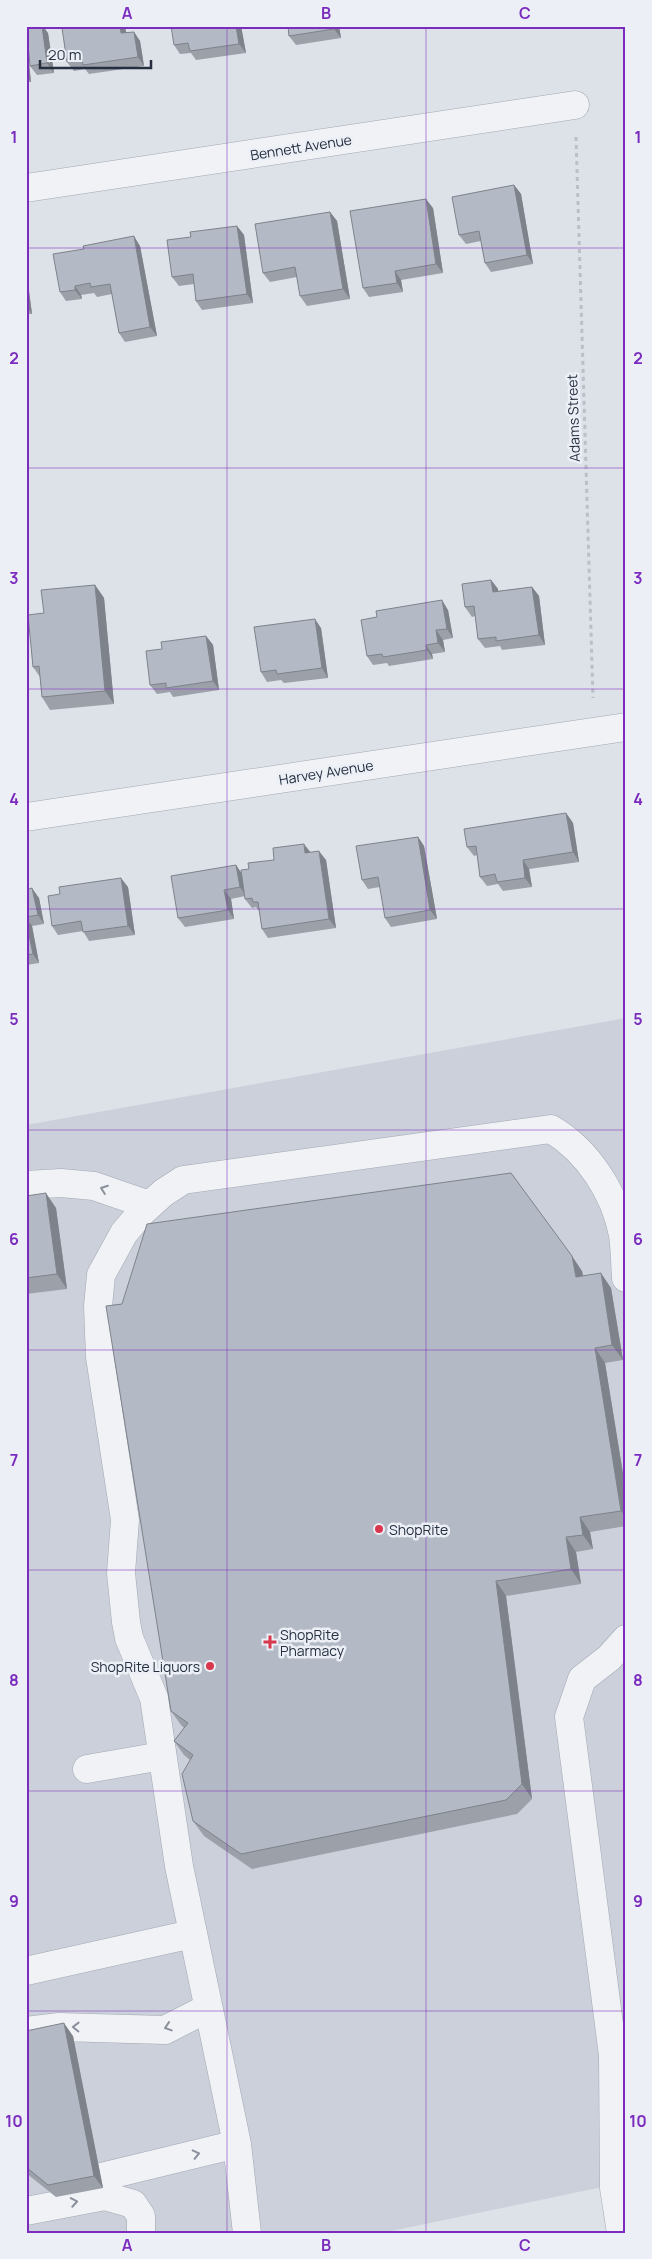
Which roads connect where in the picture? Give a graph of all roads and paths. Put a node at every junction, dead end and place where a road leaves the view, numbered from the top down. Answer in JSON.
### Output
{"nodes":[{"id":1,"x":575,"y":105,"type":"joint"},
{"id":2,"x":26,"y":188,"type":"edge"},
{"id":3,"x":626,"y":727,"type":"edge"},
{"id":4,"x":594,"y":731,"type":"junction"},
{"id":5,"x":26,"y":817,"type":"edge"},
{"id":6,"x":26,"y":1185,"type":"edge"},
{"id":7,"x":149,"y":1205,"type":"junction"},
{"id":8,"x":626,"y":1278,"type":"edge"},
{"id":9,"x":626,"y":1639,"type":"edge"},
{"id":10,"x":162,"y":1756,"type":"junction"},
{"id":11,"x":87,"y":1769,"type":"dead end"},
{"id":12,"x":192,"y":1934,"type":"junction"},
{"id":13,"x":26,"y":1971,"type":"edge"},
{"id":14,"x":208,"y":2008,"type":"junction"},
{"id":15,"x":26,"y":2032,"type":"edge"},
{"id":16,"x":237,"y":2144,"type":"junction"},
{"id":17,"x":133,"y":2204,"type":"junction"},
{"id":18,"x":26,"y":2211,"type":"edge"},
{"id":19,"x":141,"y":2233,"type":"edge"},
{"id":20,"x":247,"y":2233,"type":"edge"},
{"id":21,"x":621,"y":2233,"type":"edge"}],
"edges":[{"from":1,"to":2,"type":"street","name":"Bennett Avenue"},
{"from":1,"to":4,"type":"path","name":"Adams Street"},
{"from":3,"to":4,"type":"street","name":"Harvey Avenue"},
{"from":4,"to":5,"type":"street","name":"Harvey Avenue"},
{"from":7,"to":6,"type":"street","one_way":true},
{"from":7,"to":8,"type":"street"},
{"from":7,"to":10,"type":"street"},
{"from":9,"to":21,"type":"street"},
{"from":10,"to":11,"type":"street"},
{"from":10,"to":12,"type":"street"},
{"from":12,"to":13,"type":"street"},
{"from":12,"to":14,"type":"street"},
{"from":14,"to":15,"type":"street","one_way":true},
{"from":14,"to":16,"type":"street"},
{"from":17,"to":16,"type":"street","one_way":true},
{"from":16,"to":20,"type":"street"},
{"from":18,"to":17,"type":"street","one_way":true},
{"from":17,"to":19,"type":"street"}]}
